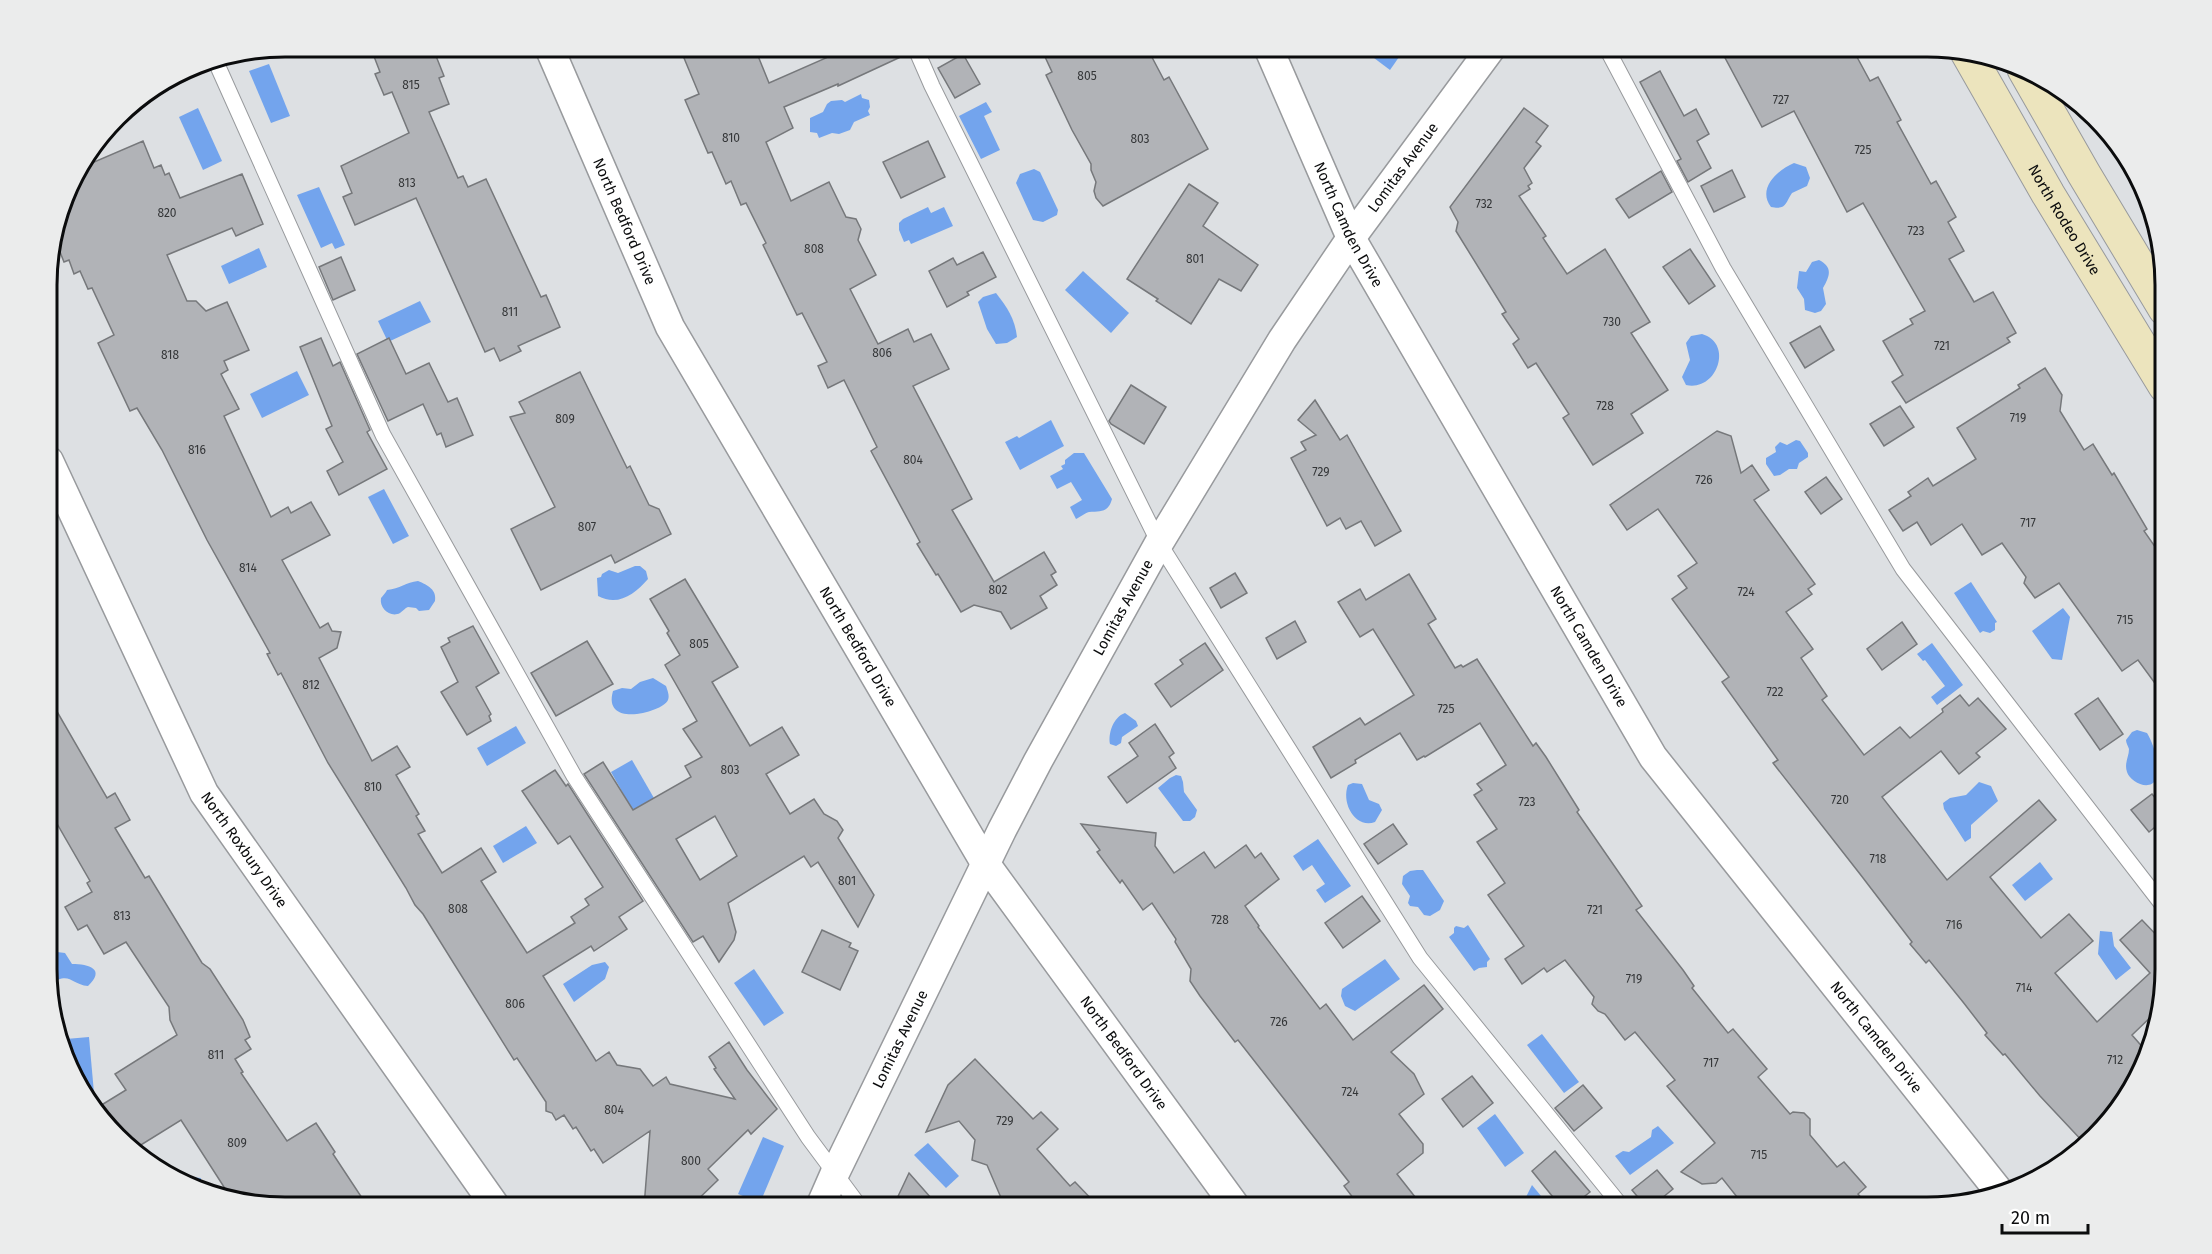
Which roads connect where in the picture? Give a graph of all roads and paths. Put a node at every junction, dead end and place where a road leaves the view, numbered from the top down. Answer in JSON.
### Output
{"nodes":[{"id":1,"x":554,"y":57,"type":"edge"},
{"id":2,"x":920,"y":57,"type":"edge"},
{"id":3,"x":1273,"y":57,"type":"edge"},
{"id":4,"x":1484,"y":57,"type":"edge"},
{"id":5,"x":1612,"y":57,"type":"edge"},
{"id":6,"x":1972,"y":61,"type":"edge"},
{"id":7,"x":218,"y":67,"type":"edge"},
{"id":8,"x":2032,"y":83,"type":"edge"},
{"id":9,"x":1351,"y":238,"type":"junction"},
{"id":10,"x":2155,"y":292,"type":"edge"},
{"id":11,"x":2155,"y":370,"type":"edge"},
{"id":12,"x":57,"y":480,"type":"edge"},
{"id":13,"x":1159,"y":543,"type":"junction"},
{"id":14,"x":985,"y":863,"type":"junction"},
{"id":15,"x":2155,"y":895,"type":"edge"},
{"id":16,"x":834,"y":1175,"type":"junction"},
{"id":17,"x":1995,"y":1186,"type":"edge"},
{"id":18,"x":488,"y":1197,"type":"edge"},
{"id":19,"x":824,"y":1197,"type":"edge"},
{"id":20,"x":852,"y":1197,"type":"edge"},
{"id":21,"x":1229,"y":1197,"type":"edge"},
{"id":22,"x":1614,"y":1197,"type":"edge"}],
"edges":[{"from":1,"to":14,"type":"street","name":"North Bedford Drive"},
{"from":2,"to":13,"type":"lane"},
{"from":3,"to":9,"type":"street","name":"North Camden Drive"},
{"from":4,"to":9,"type":"street","name":"Lomitas Avenue"},
{"from":5,"to":15,"type":"lane"},
{"from":6,"to":11,"type":"street","name":"North Rodeo Drive"},
{"from":7,"to":16,"type":"lane"},
{"from":8,"to":10,"type":"street"},
{"from":9,"to":13,"type":"street","name":"Lomitas Avenue"},
{"from":9,"to":17,"type":"street","name":"North Camden Drive"},
{"from":12,"to":18,"type":"street","name":"North Roxbury Drive"},
{"from":13,"to":14,"type":"street","name":"Lomitas Avenue"},
{"from":13,"to":22,"type":"lane"},
{"from":14,"to":16,"type":"street","name":"Lomitas Avenue"},
{"from":14,"to":21,"type":"street","name":"North Bedford Drive"},
{"from":16,"to":19,"type":"street","name":"Lomitas Avenue"},
{"from":16,"to":20,"type":"lane"}]}
